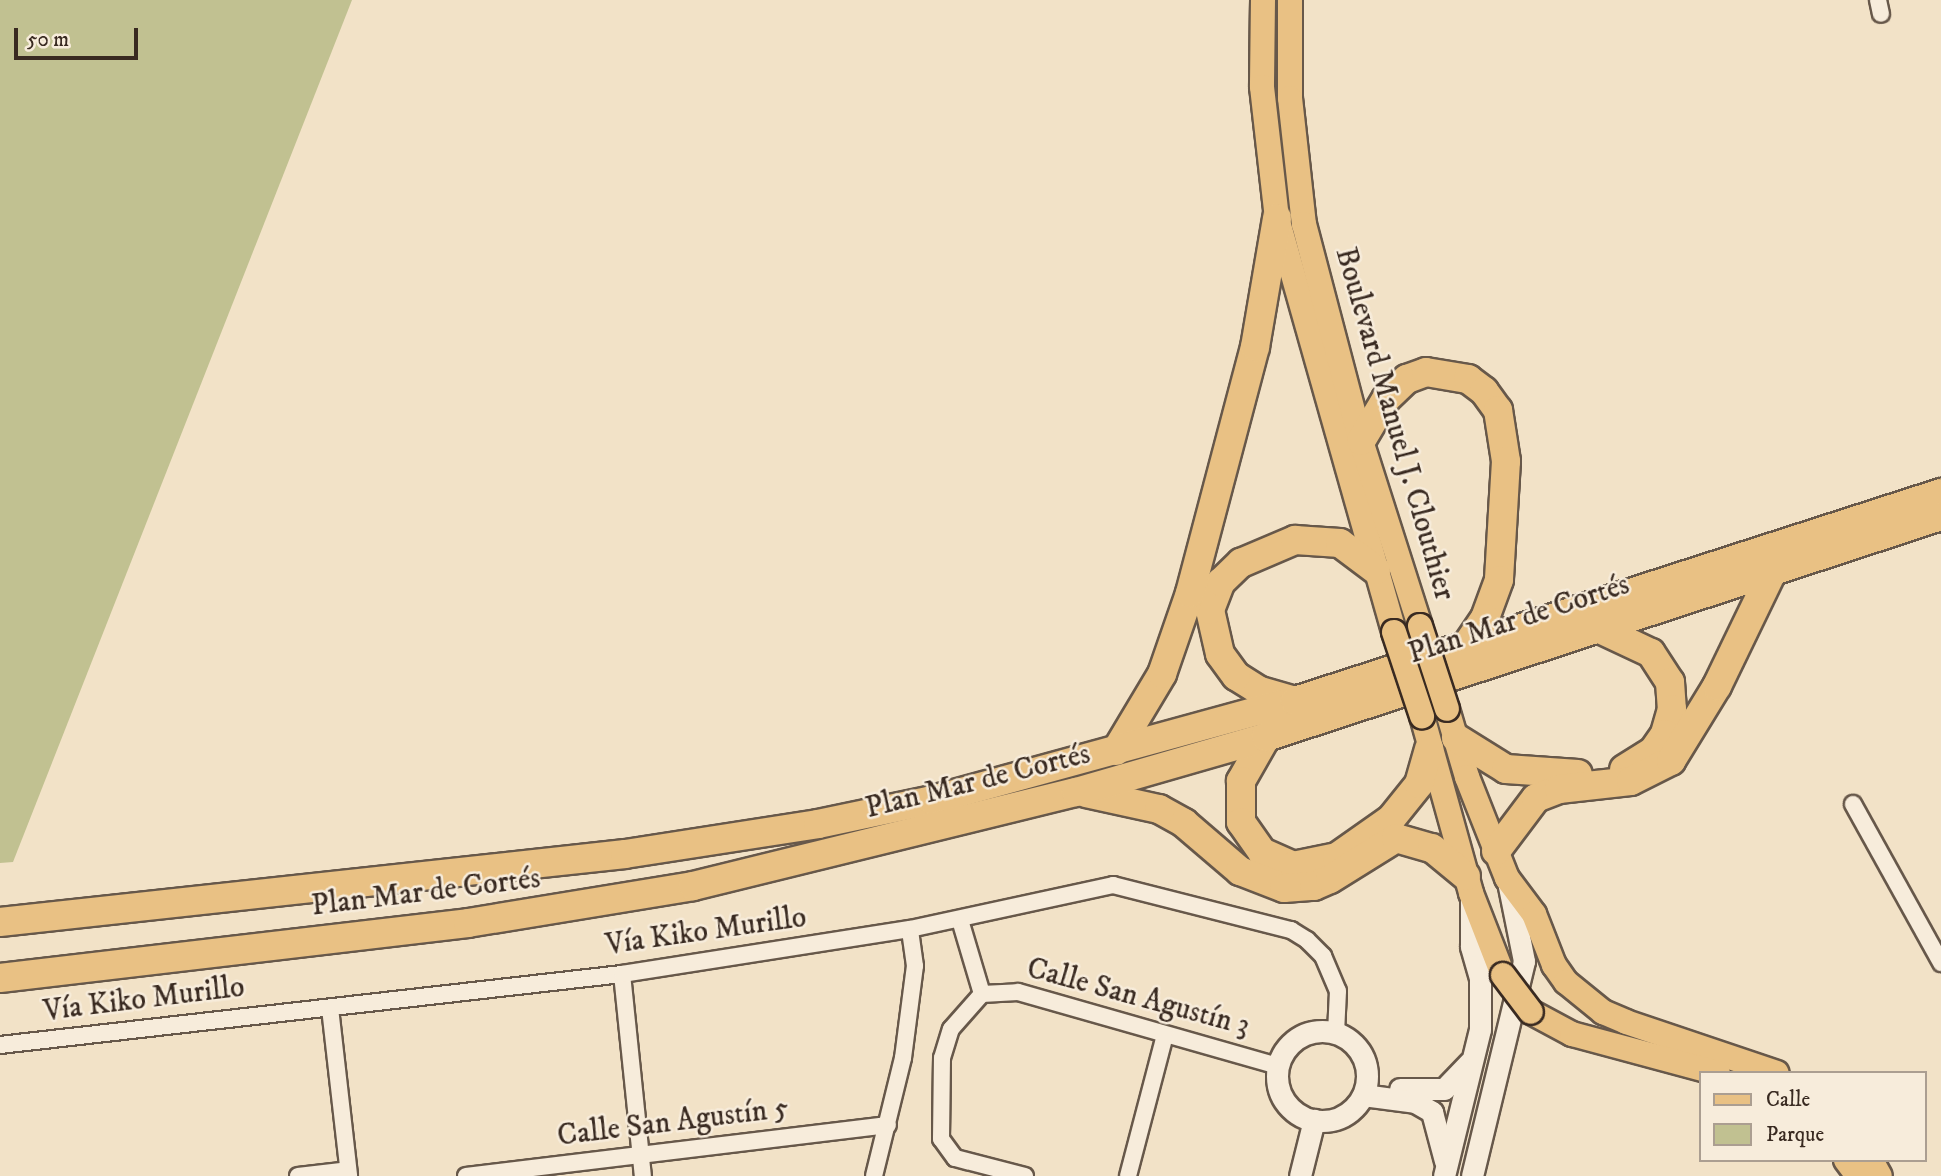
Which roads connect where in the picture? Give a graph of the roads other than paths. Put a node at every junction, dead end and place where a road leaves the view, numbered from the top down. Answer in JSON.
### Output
{"nodes":[{"id":1,"x":1263,"y":0,"type":"edge"},
{"id":2,"x":1290,"y":0,"type":"edge"},
{"id":3,"x":1277,"y":218,"type":"junction"},
{"id":4,"x":1361,"y":441,"type":"junction"},
{"id":5,"x":1941,"y":492,"type":"edge"},
{"id":6,"x":1941,"y":516,"type":"edge"},
{"id":7,"x":1376,"y":570,"type":"junction"},
{"id":8,"x":1772,"y":572,"type":"junction"},
{"id":9,"x":1600,"y":629,"type":"junction"},
{"id":10,"x":1466,"y":646,"type":"junction"},
{"id":11,"x":1295,"y":701,"type":"junction"},
{"id":12,"x":1266,"y":737,"type":"junction"},
{"id":13,"x":1456,"y":738,"type":"junction"},
{"id":14,"x":1429,"y":748,"type":"junction"},
{"id":15,"x":1116,"y":751,"type":"junction"},
{"id":16,"x":1076,"y":792,"type":"junction"},
{"id":17,"x":1853,"y":804,"type":"dead end"},
{"id":18,"x":1496,"y":851,"type":"junction"},
{"id":19,"x":1507,"y":878,"type":"junction"},
{"id":20,"x":1469,"y":884,"type":"junction"},
{"id":21,"x":960,"y":920,"type":"junction"},
{"id":22,"x":0,"y":922,"type":"edge"},
{"id":23,"x":910,"y":929,"type":"junction"},
{"id":24,"x":1941,"y":963,"type":"edge"},
{"id":25,"x":622,"y":974,"type":"junction"},
{"id":26,"x":0,"y":978,"type":"edge"},
{"id":27,"x":982,"y":994,"type":"junction"},
{"id":28,"x":330,"y":1008,"type":"junction"},
{"id":29,"x":1336,"y":1033,"type":"junction"},
{"id":30,"x":1166,"y":1035,"type":"junction"},
{"id":31,"x":0,"y":1045,"type":"edge"},
{"id":32,"x":1477,"y":1051,"type":"junction"},
{"id":33,"x":1278,"y":1066,"type":"junction"},
{"id":34,"x":1711,"y":1071,"type":"edge"},
{"id":35,"x":1771,"y":1071,"type":"edge"},
{"id":36,"x":1365,"y":1088,"type":"junction"},
{"id":37,"x":1314,"y":1120,"type":"junction"},
{"id":38,"x":888,"y":1125,"type":"junction"},
{"id":39,"x":641,"y":1156,"type":"junction"},
{"id":40,"x":1445,"y":1171,"type":"edge"},
{"id":41,"x":349,"y":1173,"type":"edge"},
{"id":42,"x":298,"y":1176,"type":"edge"},
{"id":43,"x":466,"y":1176,"type":"edge"},
{"id":44,"x":643,"y":1176,"type":"edge"},
{"id":45,"x":874,"y":1176,"type":"edge"},
{"id":46,"x":1026,"y":1176,"type":"edge"},
{"id":47,"x":1128,"y":1176,"type":"edge"},
{"id":48,"x":1300,"y":1176,"type":"edge"},
{"id":49,"x":1472,"y":1176,"type":"edge"}],
"edges":[{"from":1,"to":3,"type":"main road","name":"Boulevard Manuel J. Clouthier"},
{"from":2,"to":4,"type":"main road","name":"Boulevard Manuel J. Clouthier"},
{"from":3,"to":7,"type":"main road","name":"Boulevard Manuel J. Clouthier"},
{"from":3,"to":15,"type":"highway"},
{"from":4,"to":10,"type":"highway"},
{"from":4,"to":13,"type":"main road","name":"Boulevard Manuel J. Clouthier","bridge":true},
{"from":5,"to":10,"type":"highway","name":"Plan Mar de Cortés"},
{"from":6,"to":8,"type":"highway","name":"Plan Mar de Cortés"},
{"from":7,"to":11,"type":"highway"},
{"from":7,"to":14,"type":"main road","name":"Boulevard Manuel J. Clouthier","bridge":true},
{"from":8,"to":9,"type":"highway","name":"Plan Mar de Cortés"},
{"from":8,"to":18,"type":"highway"},
{"from":9,"to":12,"type":"highway","name":"Plan Mar de Cortés"},
{"from":9,"to":13,"type":"highway"},
{"from":10,"to":11,"type":"highway","name":"Plan Mar de Cortés"},
{"from":11,"to":15,"type":"highway","name":"Plan Mar de Cortés"},
{"from":12,"to":14,"type":"highway"},
{"from":12,"to":16,"type":"highway","name":"Plan Mar de Cortés"},
{"from":13,"to":18,"type":"main road","name":"Boulevard Manuel J. Clouthier"},
{"from":14,"to":20,"type":"main road","name":"Boulevard Manuel J. Clouthier"},
{"from":15,"to":22,"type":"highway","name":"Plan Mar de Cortés"},
{"from":16,"to":20,"type":"highway"},
{"from":16,"to":26,"type":"highway","name":"Plan Mar de Cortés"},
{"from":17,"to":24,"type":"street"},
{"from":18,"to":19,"type":"main road","name":"Boulevard Manuel J. Clouthier"},
{"from":19,"to":35,"type":"main road","name":"Boulevard Manuel J. Clouthier"},
{"from":19,"to":49,"type":"street"},
{"from":20,"to":32,"type":"street"},
{"from":20,"to":34,"type":"main road","name":"Boulevard Manuel J. Clouthier","bridge":true},
{"from":21,"to":23,"type":"street","name":"Vía Kiko Murillo"},
{"from":21,"to":27,"type":"street"},
{"from":21,"to":29,"type":"street","name":"Vía Kiko Murillo"},
{"from":23,"to":25,"type":"street","name":"Vía Kiko Murillo"},
{"from":23,"to":38,"type":"street"},
{"from":25,"to":28,"type":"street","name":"Vía Kiko Murillo"},
{"from":25,"to":39,"type":"street"},
{"from":27,"to":30,"type":"street","name":"Calle San Agustín 3"},
{"from":27,"to":46,"type":"street"},
{"from":28,"to":31,"type":"street","name":"Vía Kiko Murillo"},
{"from":28,"to":41,"type":"street"},
{"from":29,"to":33,"type":"street"},
{"from":29,"to":36,"type":"street"},
{"from":30,"to":33,"type":"street","name":"Calle San Agustín 3"},
{"from":30,"to":47,"type":"street"},
{"from":32,"to":36,"type":"street"},
{"from":32,"to":40,"type":"street"},
{"from":33,"to":37,"type":"street"},
{"from":36,"to":37,"type":"street"},
{"from":36,"to":40,"type":"street"},
{"from":37,"to":48,"type":"street"},
{"from":38,"to":39,"type":"street","name":"Calle San Agustín 5"},
{"from":38,"to":45,"type":"street"},
{"from":39,"to":43,"type":"street","name":"Calle San Agustín 5"},
{"from":39,"to":44,"type":"street"},
{"from":41,"to":42,"type":"street"}]}
